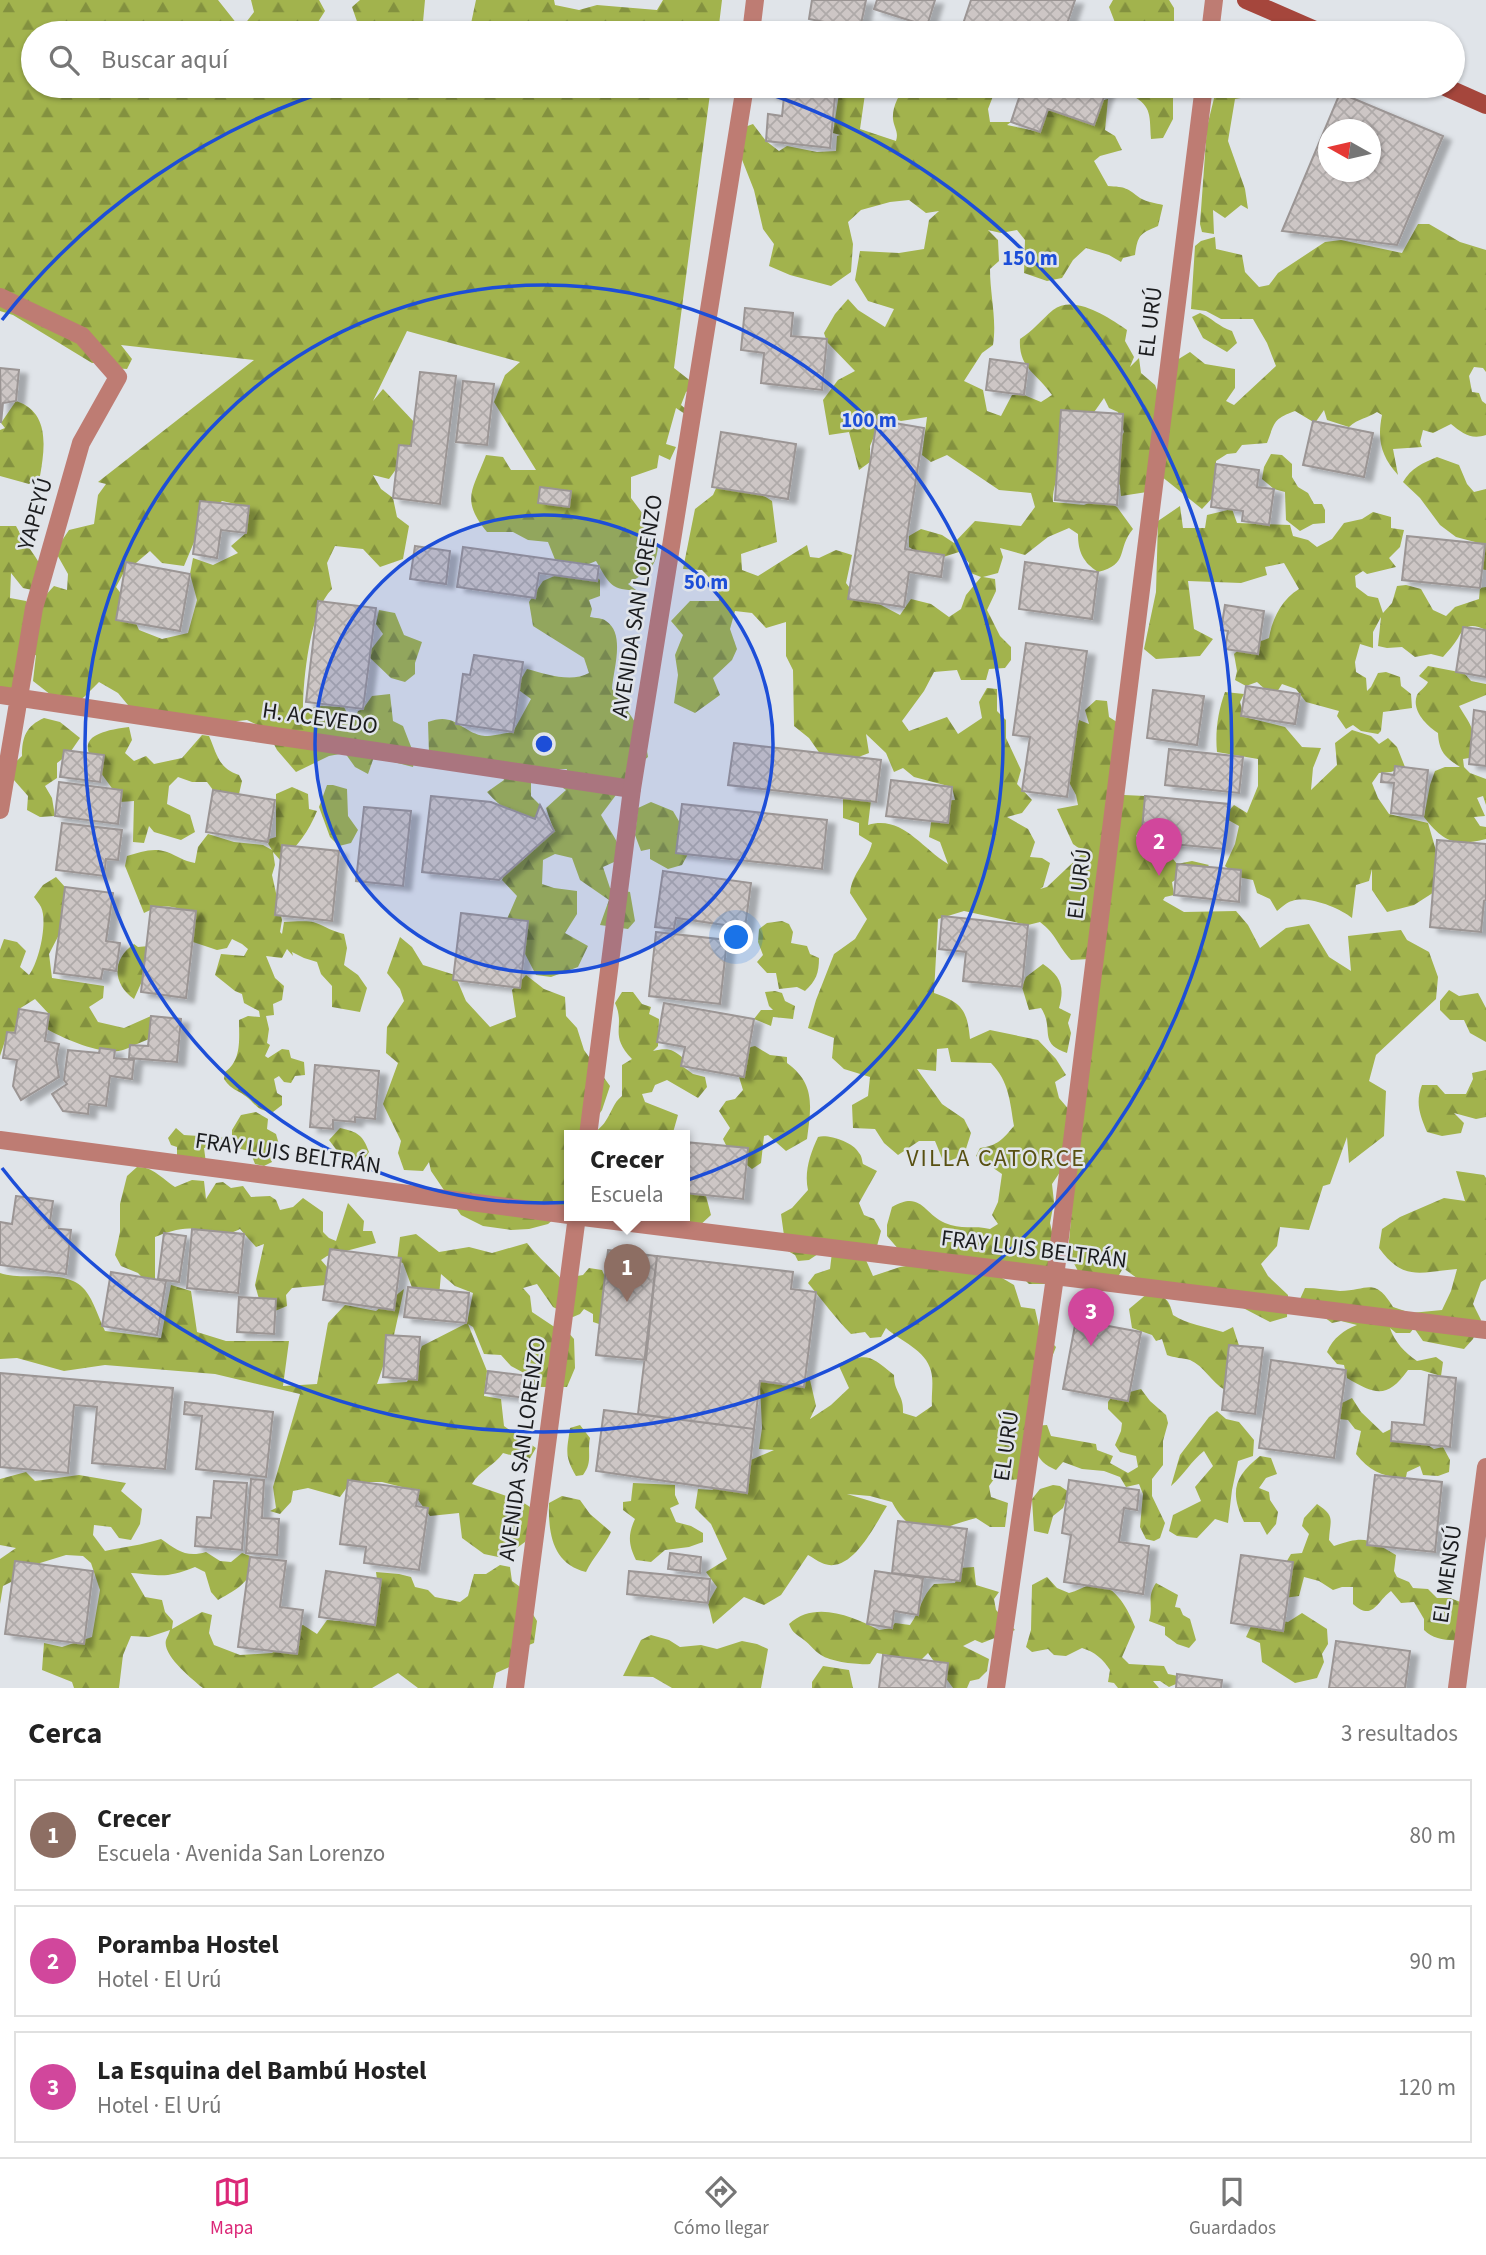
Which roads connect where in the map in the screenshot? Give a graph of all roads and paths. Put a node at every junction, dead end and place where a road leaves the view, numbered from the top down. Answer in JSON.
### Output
{"nodes":[{"id":1,"x":755,"y":0,"type":"edge"},
{"id":2,"x":1214,"y":0,"type":"edge"},
{"id":3,"x":1246,"y":0,"type":"edge"},
{"id":4,"x":752,"y":21,"type":"edge"},
{"id":5,"x":1211,"y":21,"type":"edge"},
{"id":6,"x":1294,"y":21,"type":"edge"},
{"id":7,"x":1465,"y":96,"type":"edge"},
{"id":8,"x":743,"y":98,"type":"edge"},
{"id":9,"x":1202,"y":98,"type":"edge"},
{"id":10,"x":1486,"y":105,"type":"edge"},
{"id":11,"x":0,"y":297,"type":"edge"},
{"id":12,"x":9,"y":697,"type":"edge"},
{"id":13,"x":632,"y":789,"type":"junction"},
{"id":14,"x":0,"y":810,"type":"edge"},
{"id":15,"x":588,"y":1130,"type":"edge"},
{"id":16,"x":0,"y":1140,"type":"edge"},
{"id":17,"x":564,"y":1214,"type":"edge"},
{"id":18,"x":576,"y":1221,"type":"edge"},
{"id":19,"x":616,"y":1221,"type":"edge"},
{"id":20,"x":1055,"y":1277,"type":"junction"},
{"id":21,"x":1486,"y":1330,"type":"edge"},
{"id":22,"x":1486,"y":1467,"type":"edge"},
{"id":23,"x":515,"y":1688,"type":"edge"},
{"id":24,"x":996,"y":1688,"type":"edge"},
{"id":25,"x":1459,"y":1688,"type":"edge"}],
"edges":[{"from":1,"to":4,"type":"street"},
{"from":2,"to":5,"type":"street"},
{"from":3,"to":6,"type":"main road"},
{"from":7,"to":10,"type":"main road"},
{"from":8,"to":13,"type":"street","name":"AVENIDA SAN LORENZO"},
{"from":9,"to":20,"type":"street","name":"EL URÚ"},
{"from":11,"to":12,"type":"street","name":"YAPEYÚ"},
{"from":12,"to":13,"type":"street","name":"H. ACEVEDO"},
{"from":12,"to":14,"type":"street","name":"YAPEYÚ"},
{"from":13,"to":15,"type":"street","name":"AVENIDA SAN LORENZO"},
{"from":16,"to":17,"type":"street","name":"FRAY LUIS BELTRÁN"},
{"from":18,"to":23,"type":"street","name":"AVENIDA SAN LORENZO"},
{"from":19,"to":20,"type":"street","name":"FRAY LUIS BELTRÁN"},
{"from":20,"to":21,"type":"street","name":"FRAY LUIS BELTRÁN"},
{"from":20,"to":24,"type":"street","name":"EL URÚ"},
{"from":22,"to":25,"type":"street","name":"EL MENSÚ"}]}
